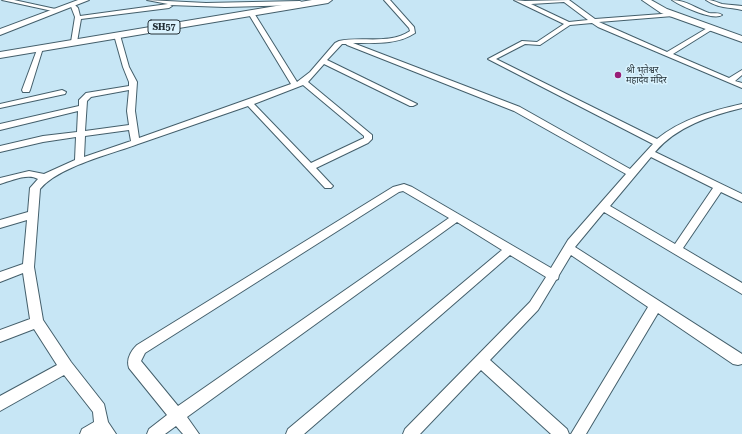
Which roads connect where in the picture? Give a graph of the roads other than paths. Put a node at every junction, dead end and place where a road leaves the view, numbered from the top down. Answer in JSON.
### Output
{"nodes":[{"id":1,"x":5,"y":0,"type":"edge"},
{"id":2,"x":85,"y":0,"type":"edge"},
{"id":3,"x":150,"y":0,"type":"edge"},
{"id":4,"x":316,"y":0,"type":"edge"},
{"id":5,"x":328,"y":0,"type":"edge"},
{"id":6,"x":387,"y":0,"type":"edge"},
{"id":7,"x":517,"y":0,"type":"edge"},
{"id":8,"x":564,"y":0,"type":"edge"},
{"id":9,"x":646,"y":0,"type":"edge"},
{"id":10,"x":676,"y":0,"type":"edge"},
{"id":11,"x":710,"y":0,"type":"edge"},
{"id":12,"x":300,"y":3,"type":"junction"},
{"id":13,"x":524,"y":3,"type":"junction"},
{"id":14,"x":72,"y":5,"type":"junction"},
{"id":15,"x":181,"y":5,"type":"junction"},
{"id":16,"x":742,"y":8,"type":"edge"},
{"id":17,"x":57,"y":10,"type":"junction"},
{"id":18,"x":251,"y":13,"type":"junction"},
{"id":19,"x":673,"y":14,"type":"junction"},
{"id":20,"x":719,"y":15,"type":"dead end"},
{"id":21,"x":77,"y":18,"type":"junction"},
{"id":22,"x":590,"y":21,"type":"junction"},
{"id":23,"x":568,"y":24,"type":"junction"},
{"id":24,"x":164,"y":26,"type":"junction"},
{"id":25,"x":711,"y":28,"type":"junction"},
{"id":26,"x":0,"y":32,"type":"edge"},
{"id":27,"x":117,"y":35,"type":"junction"},
{"id":28,"x":742,"y":39,"type":"edge"},
{"id":29,"x":75,"y":41,"type":"junction"},
{"id":30,"x":341,"y":42,"type":"junction"},
{"id":31,"x":40,"y":48,"type":"junction"},
{"id":32,"x":0,"y":53,"type":"edge"},
{"id":33,"x":667,"y":55,"type":"junction"},
{"id":34,"x":323,"y":61,"type":"junction"},
{"id":35,"x":742,"y":72,"type":"edge"},
{"id":36,"x":730,"y":81,"type":"junction"},
{"id":37,"x":304,"y":82,"type":"junction"},
{"id":38,"x":295,"y":85,"type":"junction"},
{"id":39,"x":133,"y":86,"type":"junction"},
{"id":40,"x":742,"y":86,"type":"edge"},
{"id":41,"x":26,"y":90,"type":"dead end"},
{"id":42,"x":62,"y":92,"type":"dead end"},
{"id":43,"x":249,"y":103,"type":"junction"},
{"id":44,"x":413,"y":104,"type":"dead end"},
{"id":45,"x":0,"y":106,"type":"edge"},
{"id":46,"x":742,"y":106,"type":"edge"},
{"id":47,"x":82,"y":108,"type":"junction"},
{"id":48,"x":133,"y":126,"type":"junction"},
{"id":49,"x":0,"y":127,"type":"edge"},
{"id":50,"x":79,"y":134,"type":"junction"},
{"id":51,"x":135,"y":142,"type":"junction"},
{"id":52,"x":658,"y":143,"type":"junction"},
{"id":53,"x":0,"y":149,"type":"edge"},
{"id":54,"x":650,"y":153,"type":"junction"},
{"id":55,"x":78,"y":162,"type":"junction"},
{"id":56,"x":310,"y":167,"type":"junction"},
{"id":57,"x":632,"y":174,"type":"junction"},
{"id":58,"x":44,"y":178,"type":"junction"},
{"id":59,"x":0,"y":181,"type":"edge"},
{"id":60,"x":328,"y":186,"type":"dead end"},
{"id":61,"x":719,"y":187,"type":"junction"},
{"id":62,"x":742,"y":198,"type":"edge"},
{"id":63,"x":604,"y":207,"type":"junction"},
{"id":64,"x":33,"y":214,"type":"junction"},
{"id":65,"x":458,"y":217,"type":"junction"},
{"id":66,"x":0,"y":224,"type":"edge"},
{"id":67,"x":569,"y":248,"type":"junction"},
{"id":68,"x":510,"y":249,"type":"junction"},
{"id":69,"x":676,"y":250,"type":"junction"},
{"id":70,"x":28,"y":267,"type":"junction"},
{"id":71,"x":554,"y":276,"type":"junction"},
{"id":72,"x":0,"y":277,"type":"edge"},
{"id":73,"x":742,"y":289,"type":"edge"},
{"id":74,"x":656,"y":305,"type":"junction"},
{"id":75,"x":37,"y":322,"type":"junction"},
{"id":76,"x":0,"y":336,"type":"edge"},
{"id":77,"x":738,"y":359,"type":"dead end"},
{"id":78,"x":481,"y":361,"type":"junction"},
{"id":79,"x":66,"y":367,"type":"junction"},
{"id":80,"x":0,"y":404,"type":"edge"},
{"id":81,"x":178,"y":415,"type":"junction"},
{"id":82,"x":106,"y":430,"type":"edge"},
{"id":83,"x":87,"y":434,"type":"edge"},
{"id":84,"x":154,"y":434,"type":"edge"},
{"id":85,"x":192,"y":434,"type":"edge"},
{"id":86,"x":293,"y":434,"type":"edge"},
{"id":87,"x":410,"y":434,"type":"edge"},
{"id":88,"x":562,"y":434,"type":"edge"},
{"id":89,"x":578,"y":434,"type":"edge"}],
"edges":[{"from":1,"to":17,"type":"street"},
{"from":2,"to":14,"type":"street"},
{"from":3,"to":15,"type":"street"},
{"from":4,"to":12,"type":"main road","number":"SH57"},
{"from":5,"to":18,"type":"main road","number":"SH57"},
{"from":6,"to":30,"type":"street"},
{"from":7,"to":13,"type":"street"},
{"from":8,"to":13,"type":"street"},
{"from":8,"to":22,"type":"street"},
{"from":9,"to":19,"type":"street"},
{"from":10,"to":20,"type":"street"},
{"from":11,"to":16,"type":"street"},
{"from":12,"to":15,"type":"street"},
{"from":12,"to":24,"type":"main road","number":"SH57"},
{"from":13,"to":23,"type":"street"},
{"from":14,"to":17,"type":"street"},
{"from":14,"to":21,"type":"street"},
{"from":15,"to":21,"type":"street"},
{"from":17,"to":26,"type":"street"},
{"from":18,"to":24,"type":"main road","number":"SH57"},
{"from":18,"to":38,"type":"street"},
{"from":19,"to":22,"type":"street"},
{"from":19,"to":25,"type":"street"},
{"from":21,"to":29,"type":"street"},
{"from":22,"to":23,"type":"street"},
{"from":22,"to":33,"type":"street"},
{"from":23,"to":52,"type":"street"},
{"from":24,"to":27,"type":"main road","number":"SH57"},
{"from":24,"to":29,"type":"main road","number":"SH57"},
{"from":25,"to":28,"type":"street"},
{"from":25,"to":33,"type":"street"},
{"from":27,"to":29,"type":"main road","number":"SH57"},
{"from":27,"to":39,"type":"street"},
{"from":29,"to":31,"type":"main road","number":"SH57"},
{"from":29,"to":32,"type":"main road","number":"SH57"},
{"from":30,"to":34,"type":"street"},
{"from":30,"to":57,"type":"street"},
{"from":31,"to":32,"type":"main road","number":"SH57"},
{"from":31,"to":41,"type":"street"},
{"from":33,"to":36,"type":"street"},
{"from":34,"to":37,"type":"street"},
{"from":34,"to":44,"type":"street"},
{"from":35,"to":36,"type":"street"},
{"from":36,"to":40,"type":"street"},
{"from":37,"to":38,"type":"street"},
{"from":37,"to":56,"type":"street"},
{"from":38,"to":43,"type":"street"},
{"from":39,"to":47,"type":"street"},
{"from":39,"to":48,"type":"street"},
{"from":42,"to":45,"type":"street"},
{"from":43,"to":51,"type":"street"},
{"from":43,"to":56,"type":"street"},
{"from":46,"to":52,"type":"street"},
{"from":47,"to":49,"type":"street"},
{"from":47,"to":50,"type":"street"},
{"from":48,"to":50,"type":"street"},
{"from":48,"to":51,"type":"street"},
{"from":50,"to":53,"type":"street"},
{"from":50,"to":55,"type":"street"},
{"from":51,"to":55,"type":"street"},
{"from":52,"to":54,"type":"street"},
{"from":54,"to":57,"type":"street"},
{"from":54,"to":61,"type":"street"},
{"from":55,"to":58,"type":"street"},
{"from":56,"to":60,"type":"street"},
{"from":57,"to":63,"type":"street"},
{"from":58,"to":59,"type":"street"},
{"from":58,"to":64,"type":"street"},
{"from":61,"to":62,"type":"street"},
{"from":61,"to":69,"type":"street"},
{"from":63,"to":67,"type":"street"},
{"from":63,"to":69,"type":"street"},
{"from":64,"to":66,"type":"street"},
{"from":64,"to":70,"type":"street"},
{"from":65,"to":68,"type":"street"},
{"from":65,"to":81,"type":"street"},
{"from":65,"to":81,"type":"street"},
{"from":67,"to":71,"type":"street"},
{"from":67,"to":74,"type":"street"},
{"from":68,"to":71,"type":"street"},
{"from":68,"to":86,"type":"street"},
{"from":69,"to":73,"type":"street"},
{"from":70,"to":72,"type":"street"},
{"from":70,"to":75,"type":"street"},
{"from":71,"to":78,"type":"street"},
{"from":74,"to":77,"type":"street"},
{"from":74,"to":89,"type":"street"},
{"from":75,"to":76,"type":"street"},
{"from":75,"to":79,"type":"street"},
{"from":78,"to":87,"type":"street"},
{"from":78,"to":88,"type":"street"},
{"from":79,"to":80,"type":"street"},
{"from":79,"to":82,"type":"street"},
{"from":81,"to":84,"type":"street"},
{"from":81,"to":85,"type":"street"},
{"from":82,"to":83,"type":"street"}]}
